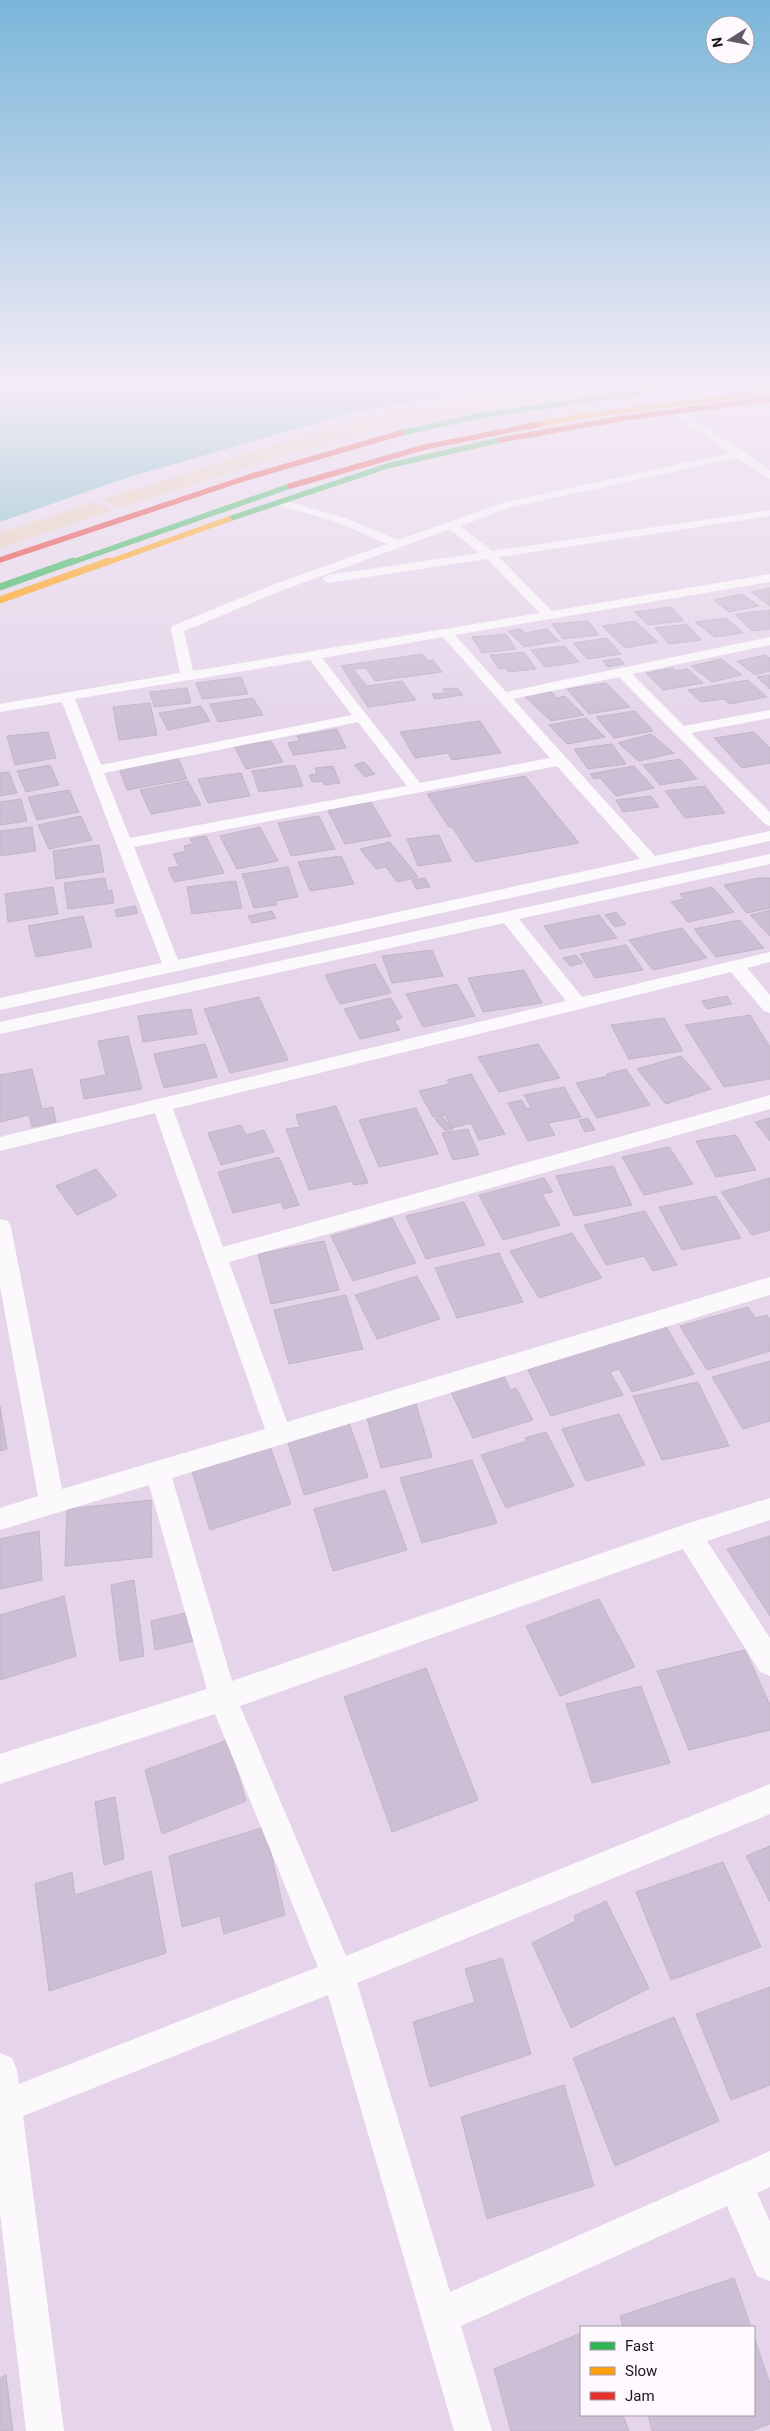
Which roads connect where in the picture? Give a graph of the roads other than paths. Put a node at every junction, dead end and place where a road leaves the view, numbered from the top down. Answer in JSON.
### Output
{"nodes":[{"id":1,"x":173,"y":502,"type":"edge"},
{"id":2,"x":195,"y":502,"type":"edge"},
{"id":3,"x":243,"y":502,"type":"edge"},
{"id":4,"x":277,"y":502,"type":"edge"},
{"id":5,"x":280,"y":502,"type":"edge"},
{"id":6,"x":516,"y":502,"type":"edge"},
{"id":7,"x":770,"y":513,"type":"edge"},
{"id":8,"x":452,"y":525,"type":"junction"},
{"id":9,"x":397,"y":544,"type":"junction"},
{"id":10,"x":488,"y":555,"type":"junction"},
{"id":11,"x":0,"y":560,"type":"edge"},
{"id":12,"x":0,"y":569,"type":"edge"},
{"id":13,"x":28,"y":577,"type":"junction"},
{"id":14,"x":770,"y":578,"type":"edge"},
{"id":15,"x":0,"y":587,"type":"edge"},
{"id":16,"x":279,"y":587,"type":"junction"},
{"id":17,"x":0,"y":596,"type":"edge"},
{"id":18,"x":0,"y":600,"type":"edge"},
{"id":19,"x":550,"y":616,"type":"junction"},
{"id":20,"x":446,"y":633,"type":"junction"},
{"id":21,"x":770,"y":641,"type":"edge"},
{"id":22,"x":314,"y":656,"type":"junction"},
{"id":23,"x":622,"y":672,"type":"junction"},
{"id":24,"x":188,"y":677,"type":"junction"},
{"id":25,"x":503,"y":697,"type":"junction"},
{"id":26,"x":68,"y":698,"type":"junction"},
{"id":27,"x":0,"y":708,"type":"edge"},
{"id":28,"x":770,"y":714,"type":"edge"},
{"id":29,"x":362,"y":717,"type":"junction"},
{"id":30,"x":679,"y":731,"type":"junction"},
{"id":31,"x":560,"y":760,"type":"junction"},
{"id":32,"x":96,"y":770,"type":"junction"},
{"id":33,"x":416,"y":788,"type":"junction"},
{"id":34,"x":770,"y":822,"type":"edge"},
{"id":35,"x":770,"y":836,"type":"edge"},
{"id":36,"x":125,"y":844,"type":"junction"},
{"id":37,"x":770,"y":859,"type":"edge"},
{"id":38,"x":651,"y":862,"type":"junction"},
{"id":39,"x":508,"y":917,"type":"junction"},
{"id":40,"x":770,"y":957,"type":"edge"},
{"id":41,"x":736,"y":966,"type":"junction"},
{"id":42,"x":172,"y":967,"type":"junction"},
{"id":43,"x":0,"y":1004,"type":"edge"},
{"id":44,"x":578,"y":1004,"type":"junction"},
{"id":45,"x":770,"y":1006,"type":"edge"},
{"id":46,"x":0,"y":1028,"type":"edge"},
{"id":47,"x":770,"y":1102,"type":"edge"},
{"id":48,"x":162,"y":1105,"type":"junction"},
{"id":49,"x":0,"y":1144,"type":"edge"},
{"id":50,"x":0,"y":1227,"type":"edge"},
{"id":51,"x":215,"y":1258,"type":"junction"},
{"id":52,"x":770,"y":1286,"type":"edge"},
{"id":53,"x":6,"y":1295,"type":"edge"},
{"id":54,"x":279,"y":1435,"type":"junction"},
{"id":55,"x":158,"y":1471,"type":"junction"},
{"id":56,"x":52,"y":1504,"type":"junction"},
{"id":57,"x":770,"y":1509,"type":"edge"},
{"id":58,"x":0,"y":1519,"type":"edge"},
{"id":59,"x":688,"y":1535,"type":"junction"},
{"id":60,"x":770,"y":1663,"type":"edge"},
{"id":61,"x":223,"y":1698,"type":"junction"},
{"id":62,"x":0,"y":1769,"type":"edge"},
{"id":63,"x":770,"y":1800,"type":"edge"},
{"id":64,"x":338,"y":1975,"type":"junction"},
{"id":65,"x":0,"y":2070,"type":"edge"},
{"id":66,"x":5,"y":2106,"type":"junction"},
{"id":67,"x":770,"y":2169,"type":"edge"},
{"id":68,"x":735,"y":2185,"type":"junction"},
{"id":69,"x":770,"y":2263,"type":"edge"},
{"id":70,"x":440,"y":2316,"type":"junction"},
{"id":71,"x":45,"y":2431,"type":"edge"},
{"id":72,"x":473,"y":2431,"type":"edge"}],
"edges":[{"from":1,"to":11,"type":"main road"},
{"from":2,"to":12,"type":"main road"},
{"from":3,"to":13,"type":"main road"},
{"from":4,"to":18,"type":"main road"},
{"from":5,"to":9,"type":"street"},
{"from":6,"to":8,"type":"street"},
{"from":7,"to":10,"type":"street"},
{"from":8,"to":9,"type":"street"},
{"from":8,"to":10,"type":"street"},
{"from":9,"to":16,"type":"street"},
{"from":10,"to":16,"type":"street"},
{"from":10,"to":19,"type":"street"},
{"from":13,"to":15,"type":"main road"},
{"from":13,"to":17,"type":"main road"},
{"from":14,"to":19,"type":"street"},
{"from":16,"to":24,"type":"street"},
{"from":19,"to":20,"type":"street"},
{"from":20,"to":22,"type":"street"},
{"from":20,"to":25,"type":"street"},
{"from":21,"to":23,"type":"street"},
{"from":22,"to":24,"type":"street"},
{"from":22,"to":29,"type":"street"},
{"from":23,"to":25,"type":"street"},
{"from":23,"to":30,"type":"street"},
{"from":24,"to":26,"type":"street"},
{"from":25,"to":31,"type":"street"},
{"from":26,"to":27,"type":"street"},
{"from":26,"to":32,"type":"street"},
{"from":28,"to":30,"type":"street"},
{"from":29,"to":32,"type":"street"},
{"from":29,"to":33,"type":"street"},
{"from":30,"to":34,"type":"street"},
{"from":31,"to":33,"type":"street"},
{"from":31,"to":38,"type":"street"},
{"from":32,"to":36,"type":"street"},
{"from":33,"to":36,"type":"street"},
{"from":35,"to":38,"type":"street"},
{"from":36,"to":42,"type":"street"},
{"from":37,"to":39,"type":"street"},
{"from":38,"to":42,"type":"street"},
{"from":39,"to":44,"type":"street"},
{"from":39,"to":46,"type":"street"},
{"from":40,"to":41,"type":"street"},
{"from":41,"to":44,"type":"street"},
{"from":41,"to":45,"type":"street"},
{"from":42,"to":43,"type":"street"},
{"from":44,"to":48,"type":"street"},
{"from":47,"to":51,"type":"street"},
{"from":48,"to":49,"type":"street"},
{"from":48,"to":51,"type":"street"},
{"from":50,"to":53,"type":"street"},
{"from":51,"to":54,"type":"street"},
{"from":52,"to":54,"type":"street"},
{"from":53,"to":56,"type":"street"},
{"from":54,"to":55,"type":"street"},
{"from":55,"to":56,"type":"street"},
{"from":55,"to":61,"type":"street"},
{"from":56,"to":58,"type":"street"},
{"from":57,"to":59,"type":"street"},
{"from":59,"to":60,"type":"street"},
{"from":59,"to":61,"type":"street"},
{"from":61,"to":62,"type":"street"},
{"from":61,"to":64,"type":"street"},
{"from":63,"to":64,"type":"street"},
{"from":64,"to":66,"type":"street"},
{"from":64,"to":70,"type":"street"},
{"from":65,"to":66,"type":"street"},
{"from":66,"to":71,"type":"street"},
{"from":67,"to":68,"type":"street"},
{"from":68,"to":69,"type":"street"},
{"from":68,"to":70,"type":"street"},
{"from":70,"to":72,"type":"street"}]}
